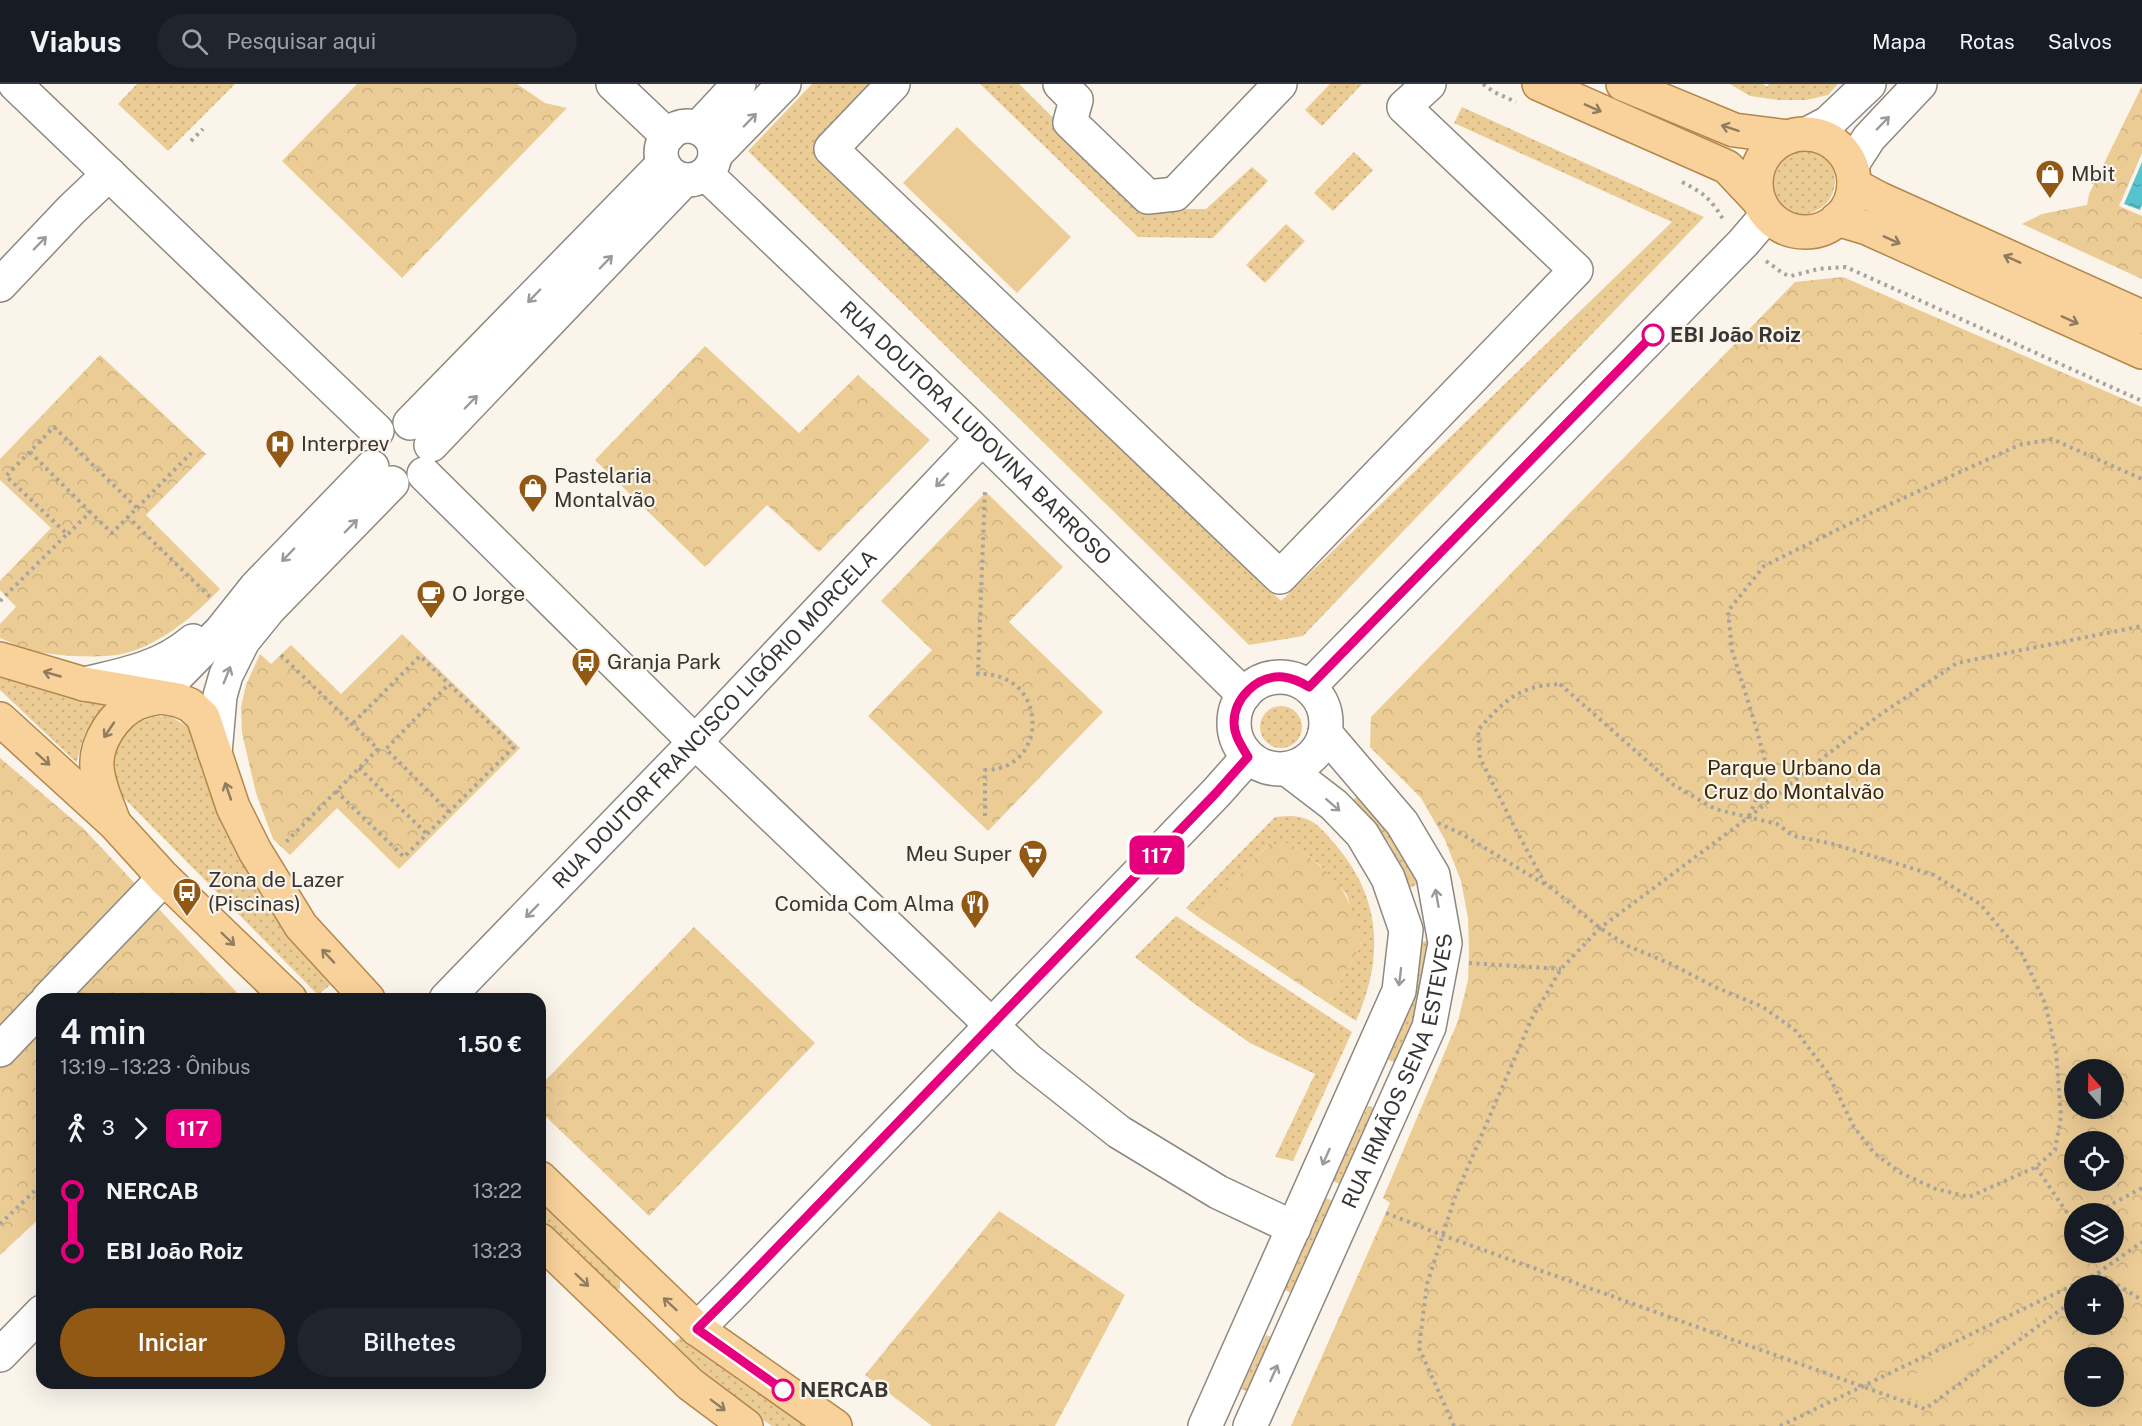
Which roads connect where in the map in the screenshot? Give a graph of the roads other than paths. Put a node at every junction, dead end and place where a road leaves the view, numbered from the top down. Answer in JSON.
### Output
{"nodes":[{"id":1,"x":15,"y":84,"type":"edge"},
{"id":2,"x":613,"y":84,"type":"edge"},
{"id":3,"x":739,"y":84,"type":"edge"},
{"id":4,"x":784,"y":84,"type":"edge"},
{"id":5,"x":893,"y":84,"type":"edge"},
{"id":6,"x":1060,"y":84,"type":"edge"},
{"id":7,"x":1280,"y":84,"type":"edge"},
{"id":8,"x":1429,"y":84,"type":"edge"},
{"id":9,"x":1539,"y":84,"type":"edge"},
{"id":10,"x":1623,"y":84,"type":"edge"},
{"id":11,"x":1869,"y":84,"type":"edge"},
{"id":12,"x":1920,"y":84,"type":"edge"},
{"id":13,"x":1797,"y":135,"type":"junction"},
{"id":14,"x":689,"y":156,"type":"junction"},
{"id":15,"x":109,"y":174,"type":"junction"},
{"id":16,"x":1852,"y":176,"type":"junction"},
{"id":17,"x":1763,"y":207,"type":"junction"},
{"id":18,"x":1838,"y":219,"type":"junction"},
{"id":19,"x":0,"y":285,"type":"edge"},
{"id":20,"x":2142,"y":317,"type":"edge"},
{"id":21,"x":2142,"y":352,"type":"edge"},
{"id":22,"x":377,"y":431,"type":"junction"},
{"id":23,"x":982,"y":438,"type":"junction"},
{"id":24,"x":421,"y":447,"type":"junction"},
{"id":25,"x":382,"y":475,"type":"junction"},
{"id":26,"x":256,"y":587,"type":"junction"},
{"id":27,"x":0,"y":659,"type":"edge"},
{"id":28,"x":84,"y":684,"type":"junction"},
{"id":29,"x":1309,"y":687,"type":"junction"},
{"id":30,"x":1244,"y":695,"type":"junction"},
{"id":31,"x":155,"y":698,"type":"junction"},
{"id":32,"x":0,"y":719,"type":"edge"},
{"id":33,"x":1325,"y":733,"type":"junction"},
{"id":34,"x":695,"y":742,"type":"junction"},
{"id":35,"x":215,"y":753,"type":"junction"},
{"id":36,"x":1248,"y":757,"type":"junction"},
{"id":37,"x":1287,"y":769,"type":"junction"},
{"id":38,"x":114,"y":824,"type":"junction"},
{"id":39,"x":164,"y":878,"type":"junction"},
{"id":40,"x":54,"y":993,"type":"edge"},
{"id":41,"x":284,"y":993,"type":"edge"},
{"id":42,"x":354,"y":993,"type":"edge"},
{"id":43,"x":452,"y":993,"type":"edge"},
{"id":44,"x":36,"y":1012,"type":"edge"},
{"id":45,"x":992,"y":1026,"type":"junction"},
{"id":46,"x":0,"y":1050,"type":"edge"},
{"id":47,"x":546,"y":1184,"type":"edge"},
{"id":48,"x":1294,"y":1228,"type":"junction"},
{"id":49,"x":546,"y":1246,"type":"edge"},
{"id":50,"x":36,"y":1318,"type":"edge"},
{"id":51,"x":697,"y":1329,"type":"junction"},
{"id":52,"x":0,"y":1355,"type":"edge"},
{"id":53,"x":746,"y":1426,"type":"edge"},
{"id":54,"x":835,"y":1426,"type":"edge"},
{"id":55,"x":1205,"y":1426,"type":"edge"},
{"id":56,"x":1250,"y":1426,"type":"edge"}],
"edges":[{"from":1,"to":15,"type":"street"},
{"from":2,"to":14,"type":"street","name":"RUA DOUTORA LUDOVINA BARROSO"},
{"from":3,"to":14,"type":"street"},
{"from":14,"to":4,"type":"street","one_way":true},
{"from":5,"to":8,"type":"street"},
{"from":6,"to":7,"type":"street"},
{"from":9,"to":17,"type":"main road","one_way":true},
{"from":13,"to":10,"type":"main road","one_way":true},
{"from":11,"to":13,"type":"street"},
{"from":16,"to":12,"type":"street","one_way":true},
{"from":13,"to":16,"type":"main road"},
{"from":13,"to":17,"type":"main road"},
{"from":14,"to":23,"type":"street","name":"RUA DOUTORA LUDOVINA BARROSO"},
{"from":14,"to":24,"type":"street"},
{"from":19,"to":15,"type":"street","one_way":true},
{"from":15,"to":22,"type":"street"},
{"from":16,"to":18,"type":"main road"},
{"from":20,"to":16,"type":"main road","one_way":true},
{"from":17,"to":18,"type":"main road"},
{"from":17,"to":29,"type":"street"},
{"from":18,"to":21,"type":"main road","one_way":true},
{"from":22,"to":24,"type":"street"},
{"from":22,"to":25,"type":"street"},
{"from":23,"to":30,"type":"street","name":"RUA DOUTORA LUDOVINA BARROSO"},
{"from":23,"to":34,"type":"street","name":"RUA DOUTOR FRANCISCO LIGÓRIO MORCELA","one_way":true},
{"from":24,"to":25,"type":"street"},
{"from":24,"to":34,"type":"street"},
{"from":25,"to":26,"type":"street","one_way":true},
{"from":35,"to":25,"type":"street","one_way":true},
{"from":26,"to":28,"type":"street"},
{"from":26,"to":31,"type":"street"},
{"from":28,"to":27,"type":"main road","one_way":true},
{"from":28,"to":31,"type":"main road"},
{"from":29,"to":30,"type":"street"},
{"from":29,"to":33,"type":"street"},
{"from":30,"to":36,"type":"street"},
{"from":31,"to":35,"type":"main road"},
{"from":31,"to":38,"type":"main road","one_way":true},
{"from":32,"to":38,"type":"main road","one_way":true},
{"from":33,"to":37,"type":"street"},
{"from":56,"to":33,"type":"street","name":"RUA IRMÃOS SENA ESTEVES","one_way":true},
{"from":34,"to":43,"type":"street","name":"RUA DOUTOR FRANCISCO LIGÓRIO MORCELA","one_way":true},
{"from":34,"to":45,"type":"street"},
{"from":42,"to":35,"type":"main road","one_way":true},
{"from":36,"to":37,"type":"street"},
{"from":36,"to":45,"type":"street"},
{"from":37,"to":48,"type":"street","name":"RUA IRMÃOS SENA ESTEVES","one_way":true},
{"from":38,"to":39,"type":"main road"},
{"from":39,"to":40,"type":"street"},
{"from":39,"to":41,"type":"main road","one_way":true},
{"from":44,"to":46,"type":"street"},
{"from":45,"to":48,"type":"street"},
{"from":45,"to":51,"type":"street"},
{"from":51,"to":47,"type":"main road","one_way":true},
{"from":48,"to":55,"type":"street","name":"RUA IRMÃOS SENA ESTEVES"},
{"from":49,"to":53,"type":"main road","one_way":true},
{"from":50,"to":52,"type":"street"},
{"from":51,"to":54,"type":"main road"}]}
